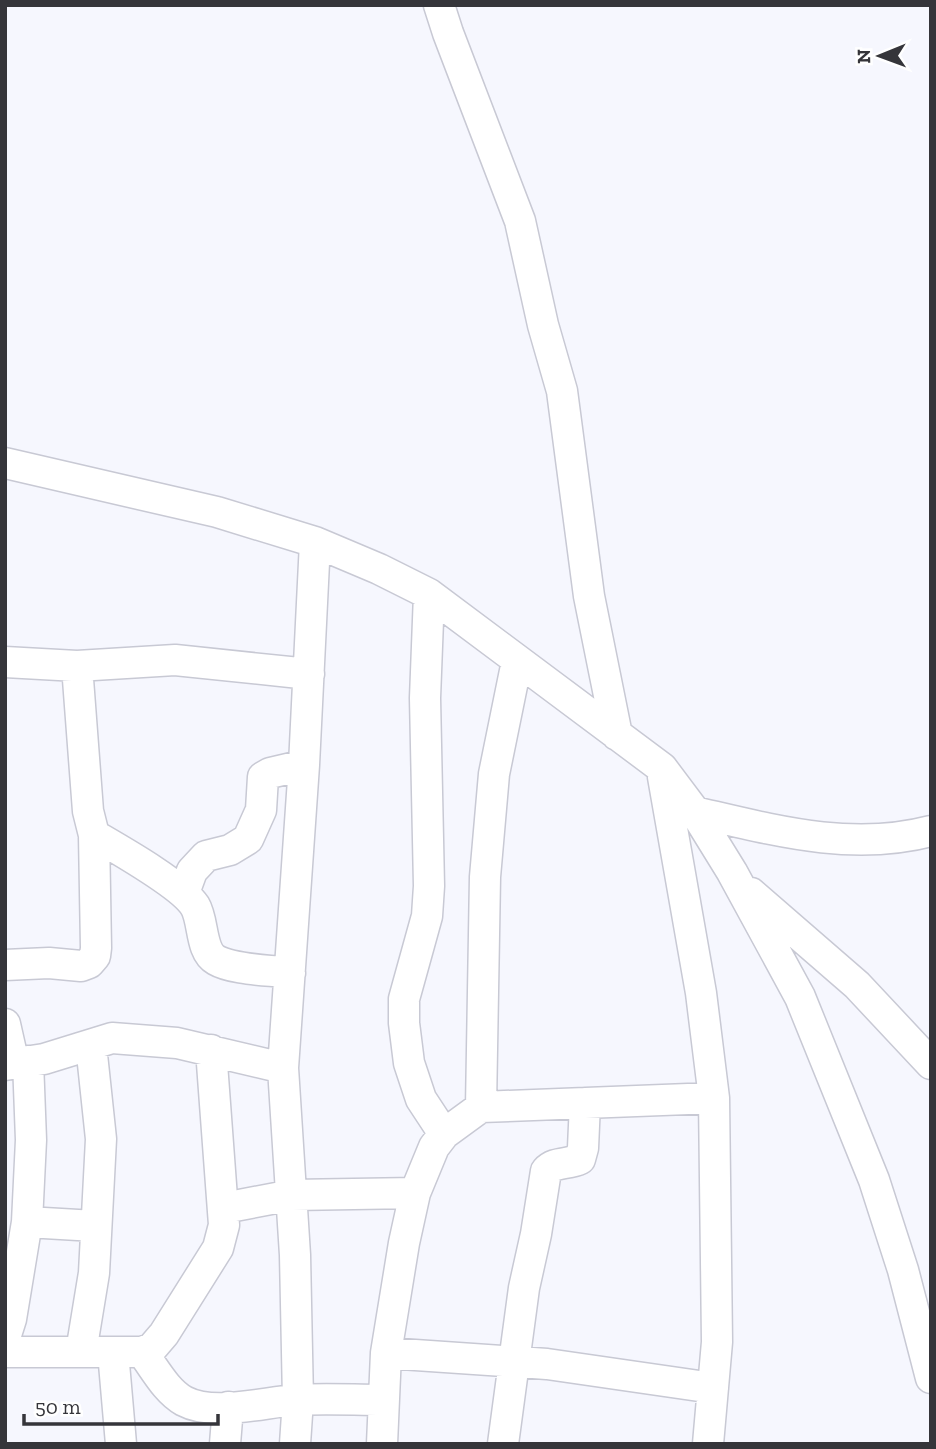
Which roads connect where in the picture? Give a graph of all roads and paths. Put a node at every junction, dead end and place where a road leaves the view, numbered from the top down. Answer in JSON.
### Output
{"nodes":[{"id":1,"x":439,"y":5,"type":"edge"},
{"id":2,"x":5,"y":464,"type":"edge"},
{"id":3,"x":314,"y":542,"type":"junction"},
{"id":4,"x":429,"y":594,"type":"junction"},
{"id":5,"x":517,"y":661,"type":"junction"},
{"id":6,"x":5,"y":662,"type":"edge"},
{"id":7,"x":77,"y":666,"type":"junction"},
{"id":8,"x":309,"y":674,"type":"junction"},
{"id":9,"x":617,"y":735,"type":"junction"},
{"id":10,"x":304,"y":765,"type":"junction"},
{"id":11,"x":662,"y":768,"type":"junction"},
{"id":12,"x":695,"y":812,"type":"junction"},
{"id":13,"x":931,"y":831,"type":"edge"},
{"id":14,"x":94,"y":835,"type":"junction"},
{"id":15,"x":738,"y":882,"type":"junction"},
{"id":16,"x":184,"y":893,"type":"junction"},
{"id":17,"x":5,"y":965,"type":"edge"},
{"id":18,"x":290,"y":973,"type":"junction"},
{"id":19,"x":5,"y":1024,"type":"edge"},
{"id":20,"x":91,"y":1045,"type":"junction"},
{"id":21,"x":211,"y":1050,"type":"junction"},
{"id":22,"x":16,"y":1063,"type":"edge"},
{"id":23,"x":931,"y":1064,"type":"edge"},
{"id":24,"x":283,"y":1068,"type":"junction"},
{"id":25,"x":714,"y":1098,"type":"junction"},
{"id":26,"x":585,"y":1103,"type":"junction"},
{"id":27,"x":481,"y":1107,"type":"junction"},
{"id":28,"x":444,"y":1134,"type":"junction"},
{"id":29,"x":415,"y":1193,"type":"junction"},
{"id":30,"x":292,"y":1195,"type":"junction"},
{"id":31,"x":224,"y":1208,"type":"junction"},
{"id":32,"x":27,"y":1222,"type":"junction"},
{"id":33,"x":95,"y":1226,"type":"junction"},
{"id":34,"x":11,"y":1287,"type":"edge"},
{"id":35,"x":5,"y":1338,"type":"edge"},
{"id":36,"x":5,"y":1352,"type":"edge"},
{"id":37,"x":81,"y":1352,"type":"junction"},
{"id":38,"x":113,"y":1352,"type":"junction"},
{"id":39,"x":142,"y":1352,"type":"junction"},
{"id":40,"x":386,"y":1353,"type":"junction"},
{"id":41,"x":514,"y":1361,"type":"junction"},
{"id":42,"x":931,"y":1378,"type":"edge"},
{"id":43,"x":713,"y":1388,"type":"junction"},
{"id":44,"x":298,"y":1399,"type":"junction"},
{"id":45,"x":383,"y":1400,"type":"junction"},
{"id":46,"x":228,"y":1407,"type":"junction"},
{"id":47,"x":121,"y":1444,"type":"edge"},
{"id":48,"x":225,"y":1444,"type":"edge"},
{"id":49,"x":295,"y":1444,"type":"edge"},
{"id":50,"x":382,"y":1444,"type":"edge"},
{"id":51,"x":503,"y":1444,"type":"edge"},
{"id":52,"x":708,"y":1444,"type":"edge"}],
"edges":[{"from":1,"to":9,"type":"street"},
{"from":2,"to":3,"type":"street"},
{"from":3,"to":4,"type":"street"},
{"from":3,"to":8,"type":"street"},
{"from":4,"to":5,"type":"street"},
{"from":4,"to":28,"type":"street"},
{"from":5,"to":9,"type":"street"},
{"from":5,"to":27,"type":"street"},
{"from":6,"to":7,"type":"street"},
{"from":7,"to":8,"type":"street"},
{"from":7,"to":14,"type":"street"},
{"from":8,"to":10,"type":"street"},
{"from":9,"to":11,"type":"street"},
{"from":10,"to":16,"type":"street"},
{"from":10,"to":18,"type":"street"},
{"from":11,"to":12,"type":"street"},
{"from":11,"to":25,"type":"street"},
{"from":12,"to":13,"type":"street"},
{"from":12,"to":15,"type":"street"},
{"from":14,"to":16,"type":"street"},
{"from":14,"to":17,"type":"street"},
{"from":15,"to":23,"type":"street"},
{"from":15,"to":42,"type":"street"},
{"from":16,"to":18,"type":"street"},
{"from":18,"to":24,"type":"street"},
{"from":19,"to":22,"type":"street"},
{"from":20,"to":21,"type":"street"},
{"from":20,"to":22,"type":"street"},
{"from":20,"to":33,"type":"street"},
{"from":21,"to":24,"type":"street"},
{"from":21,"to":31,"type":"street"},
{"from":22,"to":32,"type":"street"},
{"from":24,"to":30,"type":"street"},
{"from":25,"to":26,"type":"street"},
{"from":25,"to":43,"type":"street"},
{"from":26,"to":27,"type":"street"},
{"from":26,"to":41,"type":"street"},
{"from":27,"to":28,"type":"street"},
{"from":28,"to":29,"type":"street"},
{"from":29,"to":30,"type":"street"},
{"from":29,"to":40,"type":"street"},
{"from":30,"to":31,"type":"street"},
{"from":30,"to":44,"type":"street"},
{"from":31,"to":39,"type":"street"},
{"from":32,"to":33,"type":"street"},
{"from":32,"to":34,"type":"street"},
{"from":33,"to":37,"type":"street"},
{"from":34,"to":35,"type":"street"},
{"from":36,"to":37,"type":"street"},
{"from":37,"to":38,"type":"street"},
{"from":38,"to":39,"type":"street"},
{"from":38,"to":47,"type":"street"},
{"from":39,"to":46,"type":"street"},
{"from":40,"to":41,"type":"street"},
{"from":40,"to":45,"type":"street"},
{"from":41,"to":43,"type":"street"},
{"from":41,"to":51,"type":"street"},
{"from":43,"to":52,"type":"street"},
{"from":44,"to":45,"type":"street"},
{"from":44,"to":46,"type":"street"},
{"from":44,"to":49,"type":"street"},
{"from":45,"to":50,"type":"street"},
{"from":46,"to":48,"type":"street"}]}
